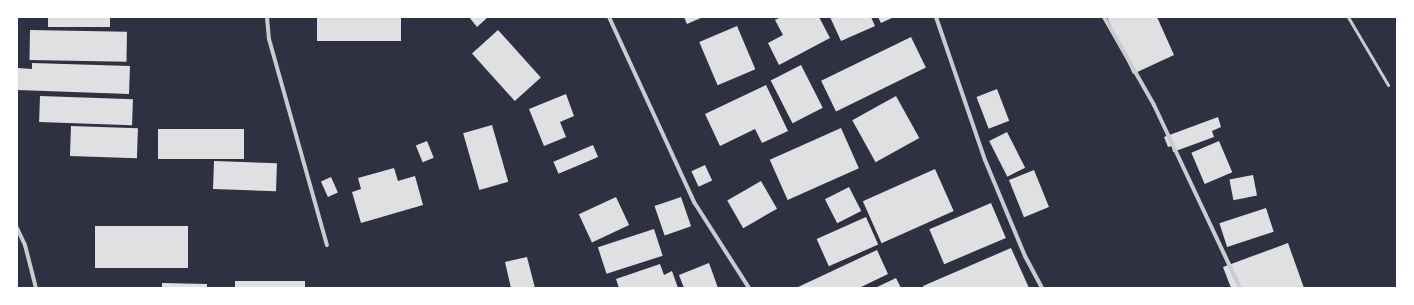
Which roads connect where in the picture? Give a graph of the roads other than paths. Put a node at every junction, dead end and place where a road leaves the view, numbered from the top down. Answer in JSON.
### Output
{"nodes":[{"id":1,"x":267,"y":17,"type":"edge"},
{"id":2,"x":609,"y":17,"type":"edge"},
{"id":3,"x":936,"y":17,"type":"edge"},
{"id":4,"x":1104,"y":17,"type":"edge"},
{"id":5,"x":1348,"y":17,"type":"edge"},
{"id":6,"x":1388,"y":85,"type":"dead end"},
{"id":7,"x":17,"y":228,"type":"edge"},
{"id":8,"x":327,"y":246,"type":"dead end"},
{"id":9,"x":36,"y":288,"type":"edge"},
{"id":10,"x":749,"y":288,"type":"edge"},
{"id":11,"x":1042,"y":288,"type":"edge"},
{"id":12,"x":1240,"y":288,"type":"edge"}],
"edges":[{"from":1,"to":8,"type":"street"},
{"from":2,"to":10,"type":"street"},
{"from":3,"to":11,"type":"street"},
{"from":4,"to":12,"type":"street"},
{"from":5,"to":6,"type":"lane"},
{"from":7,"to":9,"type":"street"}]}
